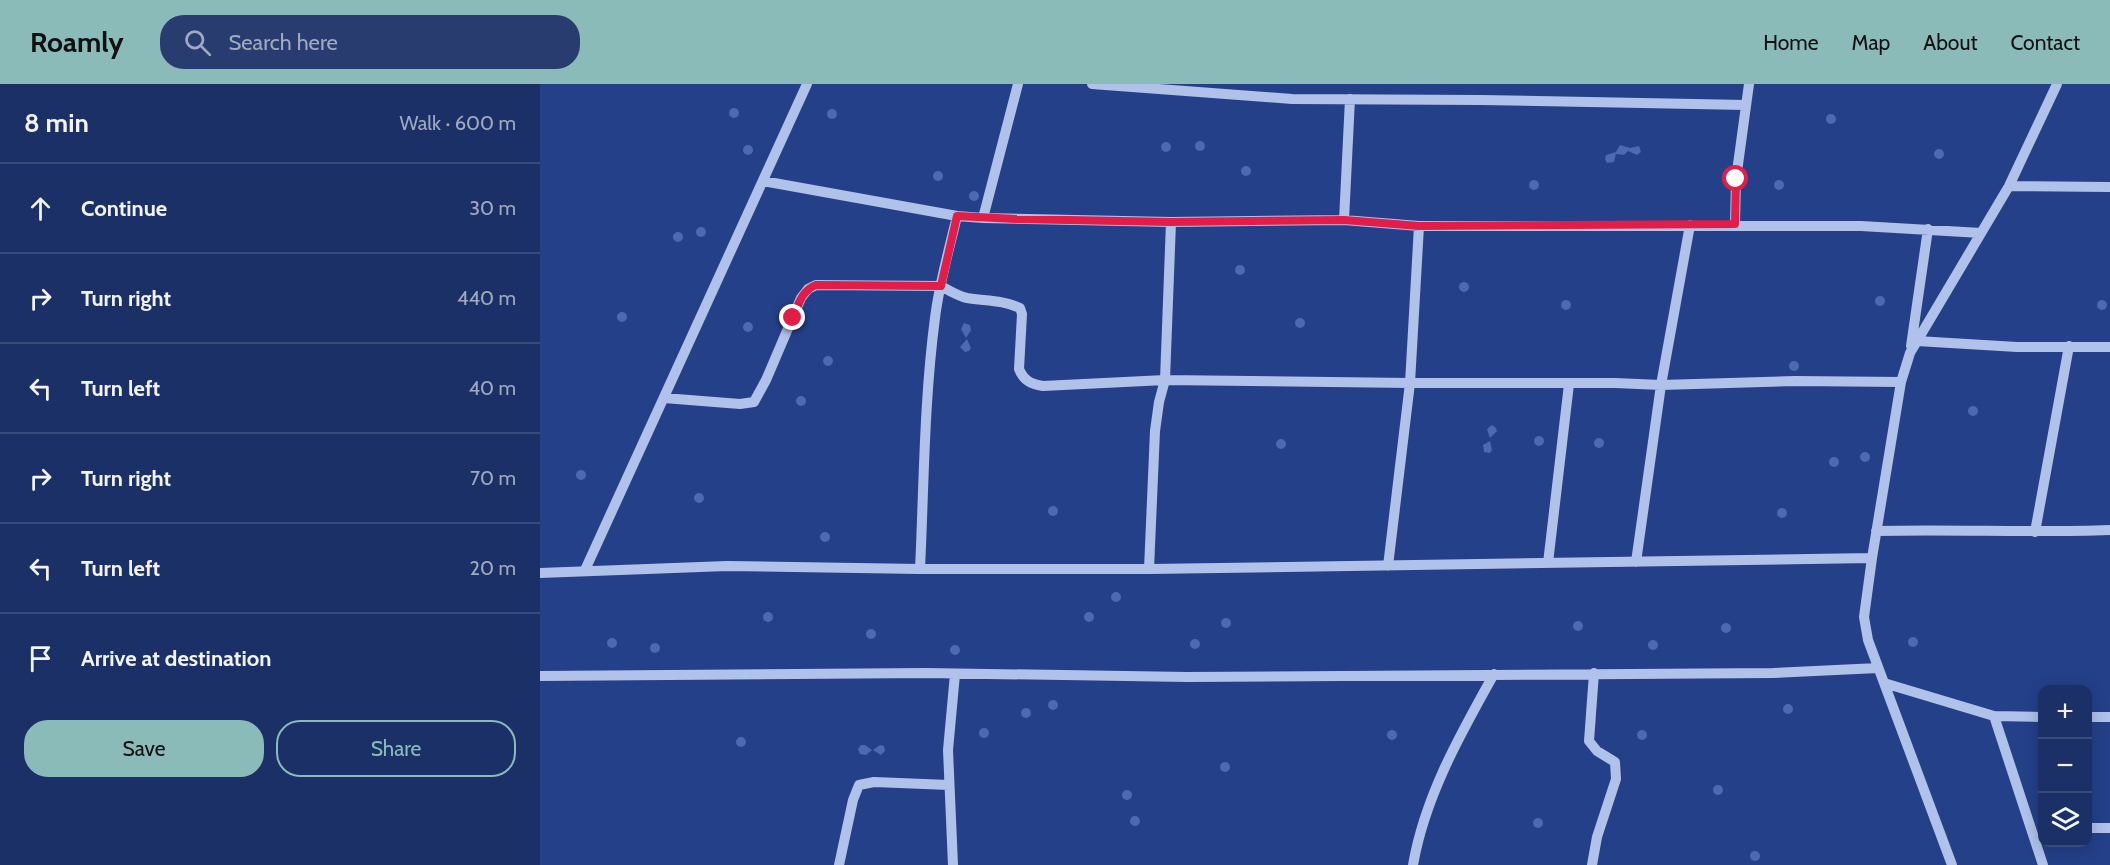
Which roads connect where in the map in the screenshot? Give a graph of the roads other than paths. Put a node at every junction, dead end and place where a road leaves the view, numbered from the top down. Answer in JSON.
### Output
{"nodes":[{"id":1,"x":807,"y":84,"type":"edge"},
{"id":2,"x":1018,"y":84,"type":"edge"},
{"id":3,"x":1092,"y":84,"type":"edge"},
{"id":4,"x":1749,"y":84,"type":"edge"},
{"id":5,"x":2057,"y":84,"type":"edge"},
{"id":6,"x":1350,"y":99,"type":"junction"},
{"id":7,"x":1746,"y":105,"type":"junction"},
{"id":8,"x":763,"y":181,"type":"junction"},
{"id":9,"x":2009,"y":186,"type":"junction"},
{"id":10,"x":2110,"y":187,"type":"edge"},
{"id":11,"x":957,"y":216,"type":"junction"},
{"id":12,"x":983,"y":218,"type":"junction"},
{"id":13,"x":1344,"y":220,"type":"junction"},
{"id":14,"x":1171,"y":222,"type":"junction"},
{"id":15,"x":1735,"y":224,"type":"junction"},
{"id":16,"x":1690,"y":225,"type":"junction"},
{"id":17,"x":1419,"y":226,"type":"junction"},
{"id":18,"x":1928,"y":229,"type":"junction"},
{"id":19,"x":1982,"y":232,"type":"junction"},
{"id":20,"x":941,"y":286,"type":"junction"},
{"id":21,"x":1917,"y":341,"type":"junction"},
{"id":22,"x":2069,"y":346,"type":"junction"},
{"id":23,"x":2110,"y":347,"type":"edge"},
{"id":24,"x":1910,"y":353,"type":"junction"},
{"id":25,"x":1165,"y":380,"type":"junction"},
{"id":26,"x":1901,"y":382,"type":"junction"},
{"id":27,"x":1410,"y":383,"type":"junction"},
{"id":28,"x":1569,"y":384,"type":"junction"},
{"id":29,"x":1661,"y":385,"type":"junction"},
{"id":30,"x":664,"y":398,"type":"junction"},
{"id":31,"x":2110,"y":530,"type":"edge"},
{"id":32,"x":1876,"y":531,"type":"junction"},
{"id":33,"x":2035,"y":532,"type":"junction"},
{"id":34,"x":1872,"y":558,"type":"junction"},
{"id":35,"x":1636,"y":562,"type":"junction"},
{"id":36,"x":1548,"y":563,"type":"junction"},
{"id":37,"x":1388,"y":566,"type":"junction"},
{"id":38,"x":920,"y":569,"type":"junction"},
{"id":39,"x":1149,"y":569,"type":"junction"},
{"id":40,"x":585,"y":570,"type":"junction"},
{"id":41,"x":540,"y":573,"type":"edge"},
{"id":42,"x":1878,"y":668,"type":"junction"},
{"id":43,"x":1594,"y":673,"type":"junction"},
{"id":44,"x":954,"y":674,"type":"junction"},
{"id":45,"x":1494,"y":674,"type":"junction"},
{"id":46,"x":540,"y":676,"type":"edge"},
{"id":47,"x":1884,"y":683,"type":"junction"},
{"id":48,"x":1994,"y":717,"type":"junction"},
{"id":49,"x":2038,"y":717,"type":"edge"},
{"id":50,"x":2092,"y":717,"type":"edge"},
{"id":51,"x":2110,"y":717,"type":"edge"},
{"id":52,"x":949,"y":785,"type":"junction"},
{"id":53,"x":2092,"y":828,"type":"edge"},
{"id":54,"x":2110,"y":828,"type":"edge"},
{"id":55,"x":2037,"y":829,"type":"edge"},
{"id":56,"x":839,"y":865,"type":"edge"},
{"id":57,"x":953,"y":865,"type":"edge"},
{"id":58,"x":1413,"y":865,"type":"edge"},
{"id":59,"x":1592,"y":865,"type":"edge"},
{"id":60,"x":1952,"y":865,"type":"edge"},
{"id":61,"x":2043,"y":865,"type":"edge"}],
"edges":[{"from":1,"to":8,"type":"street"},
{"from":2,"to":12,"type":"street"},
{"from":3,"to":6,"type":"street"},
{"from":4,"to":7,"type":"street"},
{"from":5,"to":9,"type":"street"},
{"from":6,"to":7,"type":"street"},
{"from":6,"to":13,"type":"street"},
{"from":7,"to":15,"type":"street"},
{"from":8,"to":11,"type":"street"},
{"from":8,"to":30,"type":"street"},
{"from":9,"to":10,"type":"street"},
{"from":9,"to":19,"type":"street"},
{"from":11,"to":12,"type":"street"},
{"from":11,"to":20,"type":"street"},
{"from":12,"to":14,"type":"street"},
{"from":13,"to":14,"type":"street"},
{"from":13,"to":17,"type":"street"},
{"from":14,"to":25,"type":"street"},
{"from":15,"to":16,"type":"street"},
{"from":15,"to":18,"type":"street"},
{"from":16,"to":17,"type":"street"},
{"from":16,"to":29,"type":"street"},
{"from":17,"to":27,"type":"street"},
{"from":18,"to":19,"type":"street"},
{"from":18,"to":24,"type":"street"},
{"from":19,"to":21,"type":"street"},
{"from":20,"to":25,"type":"street"},
{"from":20,"to":30,"type":"street"},
{"from":20,"to":38,"type":"street"},
{"from":21,"to":22,"type":"street"},
{"from":21,"to":24,"type":"street"},
{"from":22,"to":23,"type":"street"},
{"from":22,"to":33,"type":"street"},
{"from":24,"to":26,"type":"street"},
{"from":25,"to":27,"type":"street"},
{"from":25,"to":39,"type":"street"},
{"from":26,"to":29,"type":"street"},
{"from":26,"to":32,"type":"street"},
{"from":27,"to":28,"type":"street"},
{"from":27,"to":37,"type":"street"},
{"from":28,"to":29,"type":"street"},
{"from":28,"to":36,"type":"street"},
{"from":29,"to":35,"type":"street"},
{"from":30,"to":40,"type":"street"},
{"from":31,"to":33,"type":"street"},
{"from":32,"to":33,"type":"street"},
{"from":32,"to":34,"type":"street"},
{"from":34,"to":35,"type":"street"},
{"from":34,"to":42,"type":"street"},
{"from":35,"to":36,"type":"street"},
{"from":36,"to":37,"type":"street"},
{"from":37,"to":39,"type":"street"},
{"from":38,"to":39,"type":"street"},
{"from":38,"to":40,"type":"street"},
{"from":40,"to":41,"type":"street"},
{"from":42,"to":43,"type":"street"},
{"from":42,"to":47,"type":"street"},
{"from":43,"to":45,"type":"street"},
{"from":43,"to":59,"type":"street"},
{"from":44,"to":45,"type":"street"},
{"from":44,"to":46,"type":"street"},
{"from":44,"to":52,"type":"street"},
{"from":45,"to":58,"type":"street"},
{"from":47,"to":48,"type":"street"},
{"from":47,"to":60,"type":"street"},
{"from":48,"to":49,"type":"street"},
{"from":48,"to":55,"type":"street"},
{"from":50,"to":51,"type":"street"},
{"from":52,"to":56,"type":"street"},
{"from":52,"to":57,"type":"street"},
{"from":53,"to":54,"type":"street"},
{"from":55,"to":61,"type":"street"}]}
